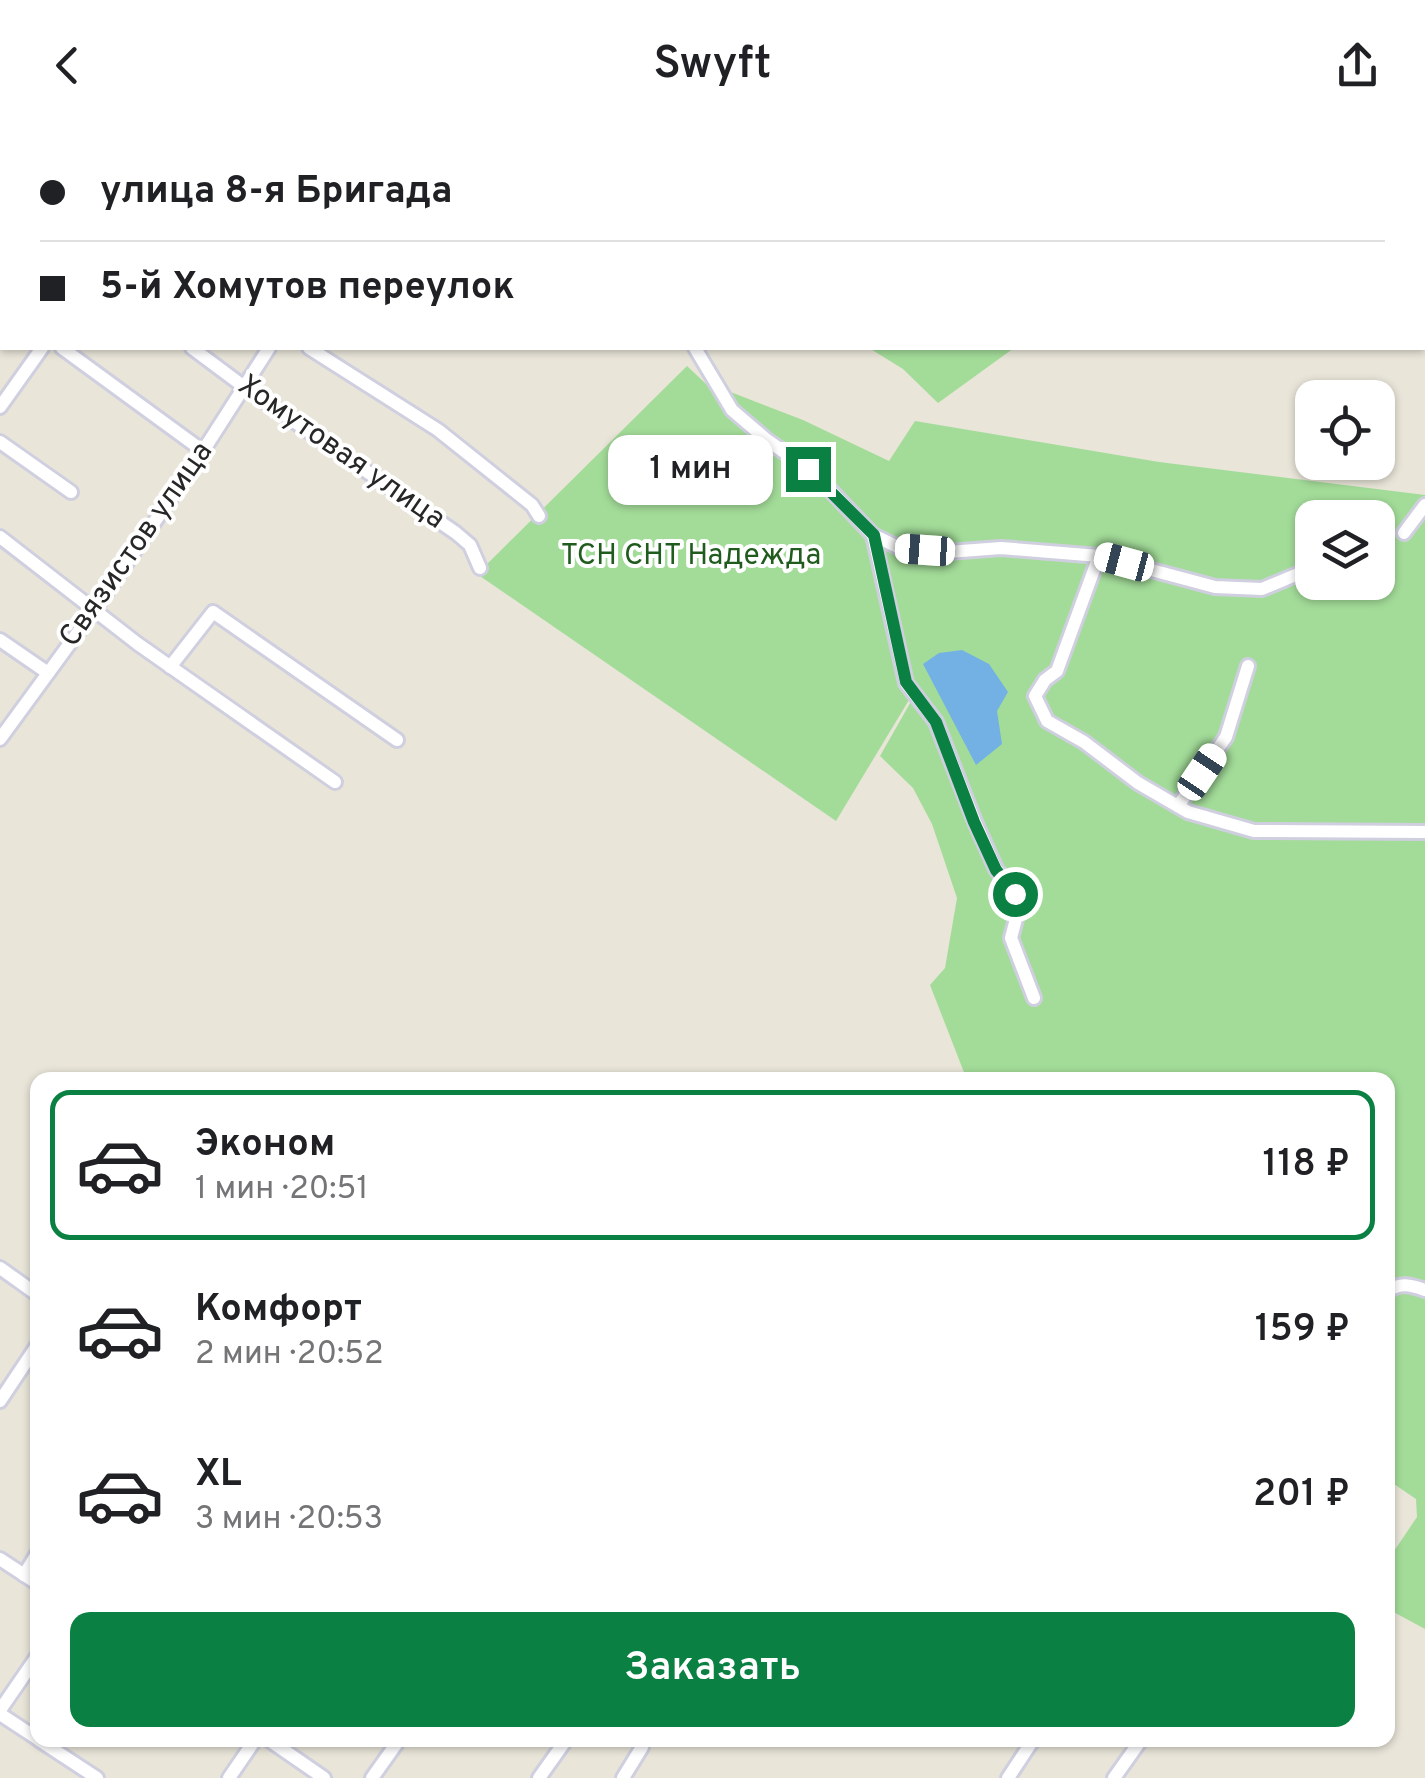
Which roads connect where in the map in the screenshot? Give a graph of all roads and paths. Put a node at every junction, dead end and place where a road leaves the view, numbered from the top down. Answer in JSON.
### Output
{"nodes":[{"id":1,"x":41,"y":350,"type":"edge"},
{"id":2,"x":65,"y":350,"type":"edge"},
{"id":3,"x":195,"y":350,"type":"edge"},
{"id":4,"x":269,"y":350,"type":"edge"},
{"id":5,"x":313,"y":350,"type":"edge"},
{"id":6,"x":696,"y":350,"type":"edge"},
{"id":7,"x":245,"y":386,"type":"junction"},
{"id":8,"x":0,"y":406,"type":"edge"},
{"id":9,"x":0,"y":442,"type":"edge"},
{"id":10,"x":203,"y":451,"type":"junction"},
{"id":11,"x":71,"y":492,"type":"dead end"},
{"id":12,"x":1425,"y":505,"type":"edge"},
{"id":13,"x":540,"y":516,"type":"dead end"},
{"id":14,"x":1404,"y":533,"type":"dead end"},
{"id":15,"x":874,"y":535,"type":"junction"},
{"id":16,"x":0,"y":537,"type":"edge"},
{"id":17,"x":1099,"y":556,"type":"junction"},
{"id":18,"x":480,"y":568,"type":"dead end"},
{"id":19,"x":1295,"y":575,"type":"edge"},
{"id":20,"x":95,"y":609,"type":"junction"},
{"id":21,"x":0,"y":640,"type":"edge"},
{"id":22,"x":1248,"y":666,"type":"dead end"},
{"id":23,"x":170,"y":667,"type":"junction"},
{"id":24,"x":48,"y":672,"type":"junction"},
{"id":25,"x":0,"y":739,"type":"edge"},
{"id":26,"x":396,"y":740,"type":"dead end"},
{"id":27,"x":334,"y":782,"type":"dead end"},
{"id":28,"x":1178,"y":806,"type":"junction"},
{"id":29,"x":1425,"y":832,"type":"edge"},
{"id":30,"x":1034,"y":998,"type":"dead end"},
{"id":31,"x":0,"y":1268,"type":"edge"},
{"id":32,"x":1395,"y":1286,"type":"edge"},
{"id":33,"x":30,"y":1289,"type":"edge"},
{"id":34,"x":1425,"y":1290,"type":"edge"},
{"id":35,"x":30,"y":1354,"type":"edge"},
{"id":36,"x":2,"y":1391,"type":"edge"},
{"id":37,"x":0,"y":1560,"type":"edge"},
{"id":38,"x":30,"y":1565,"type":"edge"},
{"id":39,"x":24,"y":1575,"type":"junction"},
{"id":40,"x":30,"y":1579,"type":"edge"},
{"id":41,"x":30,"y":1666,"type":"edge"},
{"id":42,"x":0,"y":1712,"type":"edge"},
{"id":43,"x":30,"y":1734,"type":"edge"},
{"id":44,"x":49,"y":1747,"type":"edge"},
{"id":45,"x":250,"y":1747,"type":"edge"},
{"id":46,"x":276,"y":1747,"type":"edge"},
{"id":47,"x":394,"y":1747,"type":"edge"},
{"id":48,"x":561,"y":1747,"type":"edge"},
{"id":49,"x":642,"y":1747,"type":"dead end"},
{"id":50,"x":1028,"y":1747,"type":"edge"},
{"id":51,"x":1136,"y":1747,"type":"edge"},
{"id":52,"x":303,"y":1772,"type":"edge"},
{"id":53,"x":96,"y":1778,"type":"edge"},
{"id":54,"x":229,"y":1778,"type":"edge"},
{"id":55,"x":324,"y":1778,"type":"edge"},
{"id":56,"x":372,"y":1778,"type":"edge"},
{"id":57,"x":539,"y":1778,"type":"edge"},
{"id":58,"x":623,"y":1778,"type":"edge"},
{"id":59,"x":1008,"y":1778,"type":"edge"},
{"id":60,"x":1114,"y":1778,"type":"edge"}],
"edges":[{"from":1,"to":8,"type":"street"},
{"from":2,"to":10,"type":"street"},
{"from":3,"to":7,"type":"street","name":"Хомутовая улица"},
{"from":4,"to":7,"type":"street","name":"Связистов улица"},
{"from":5,"to":13,"type":"street"},
{"from":6,"to":15,"type":"street"},
{"from":7,"to":10,"type":"street","name":"Связистов улица"},
{"from":7,"to":18,"type":"street","name":"Хомутовая улица"},
{"from":9,"to":11,"type":"street"},
{"from":10,"to":20,"type":"street","name":"Связистов улица"},
{"from":12,"to":14,"type":"street"},
{"from":15,"to":17,"type":"street"},
{"from":15,"to":30,"type":"street"},
{"from":16,"to":20,"type":"street"},
{"from":17,"to":19,"type":"street"},
{"from":17,"to":28,"type":"street"},
{"from":20,"to":23,"type":"street"},
{"from":20,"to":24,"type":"street","name":"Связистов улица"},
{"from":21,"to":24,"type":"street"},
{"from":22,"to":28,"type":"street"},
{"from":23,"to":26,"type":"street"},
{"from":23,"to":27,"type":"street"},
{"from":24,"to":25,"type":"street","name":"Связистов улица"},
{"from":28,"to":29,"type":"street"},
{"from":31,"to":33,"type":"street"},
{"from":32,"to":34,"type":"street"},
{"from":35,"to":36,"type":"street"},
{"from":37,"to":39,"type":"street"},
{"from":38,"to":39,"type":"street"},
{"from":39,"to":40,"type":"street"},
{"from":41,"to":42,"type":"street"},
{"from":42,"to":43,"type":"street"},
{"from":44,"to":53,"type":"street"},
{"from":45,"to":54,"type":"street"},
{"from":46,"to":52,"type":"street"},
{"from":47,"to":56,"type":"street"},
{"from":48,"to":57,"type":"street"},
{"from":49,"to":58,"type":"street"},
{"from":50,"to":59,"type":"street"},
{"from":51,"to":60,"type":"street"},
{"from":52,"to":55,"type":"street"}]}
